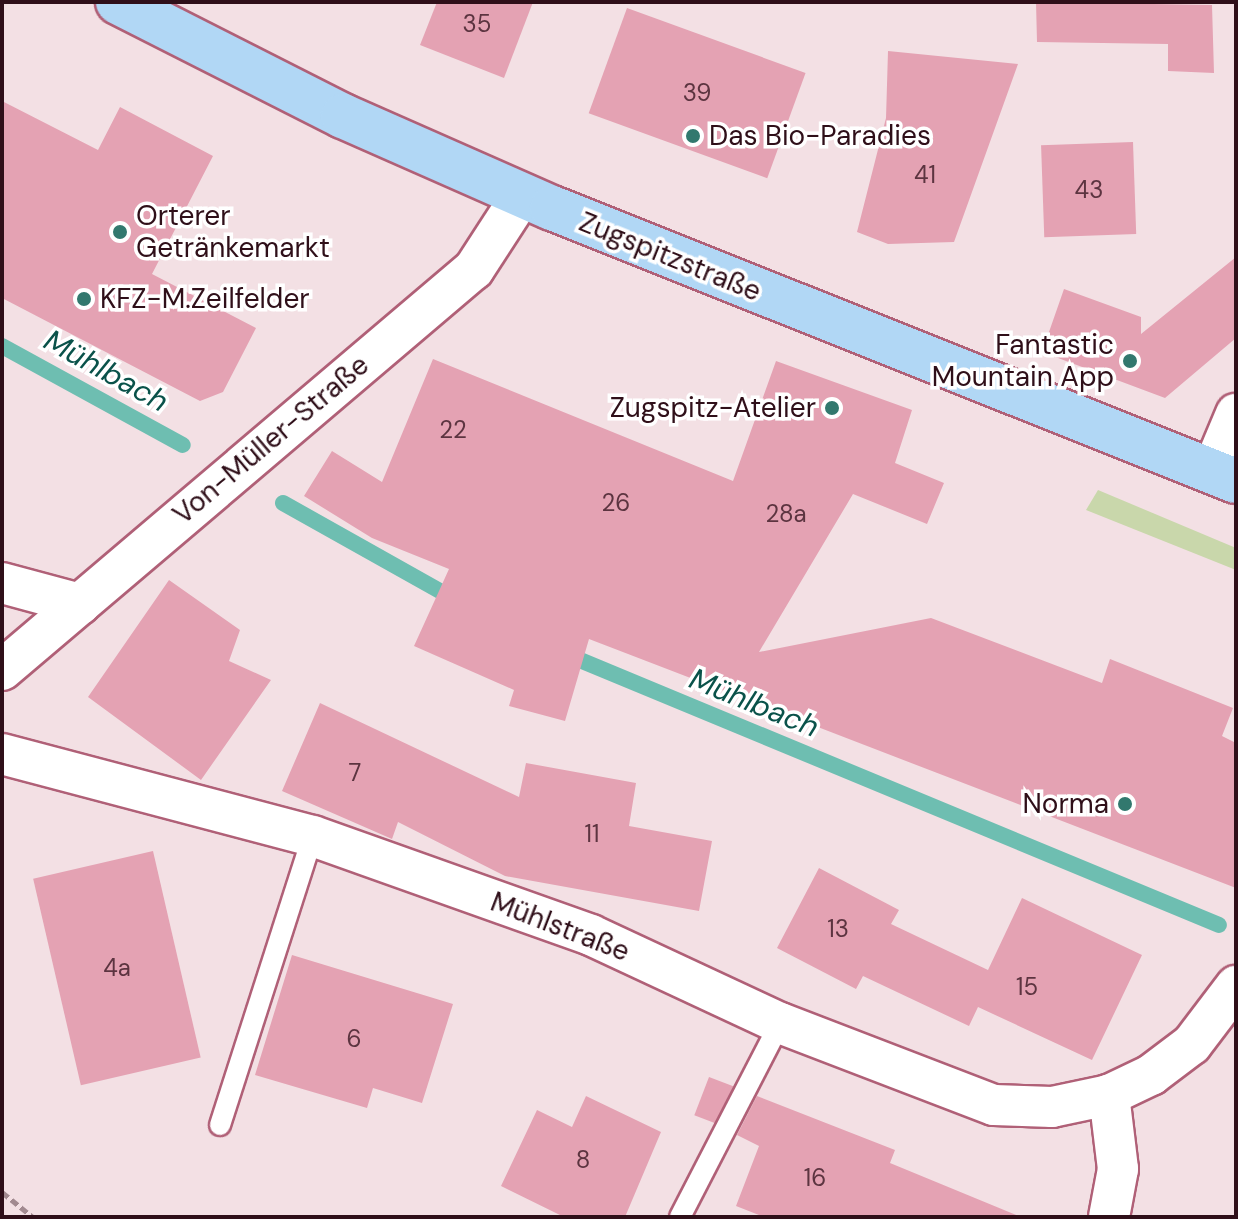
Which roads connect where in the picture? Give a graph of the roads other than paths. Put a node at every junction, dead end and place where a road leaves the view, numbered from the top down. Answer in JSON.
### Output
{"nodes":[{"id":1,"x":118,"y":2,"type":"edge"},
{"id":2,"x":522,"y":195,"type":"junction"},
{"id":3,"x":1236,"y":414,"type":"edge"},
{"id":4,"x":1224,"y":476,"type":"edge"},
{"id":5,"x":2,"y":583,"type":"edge"},
{"id":6,"x":80,"y":604,"type":"junction"},
{"id":7,"x":2,"y":670,"type":"edge"},
{"id":8,"x":2,"y":754,"type":"edge"},
{"id":9,"x":313,"y":836,"type":"junction"},
{"id":10,"x":1236,"y":986,"type":"edge"},
{"id":11,"x":780,"y":1023,"type":"junction"},
{"id":12,"x":1109,"y":1095,"type":"junction"},
{"id":13,"x":220,"y":1125,"type":"dead end"},
{"id":14,"x":680,"y":1217,"type":"edge"},
{"id":15,"x":1109,"y":1217,"type":"edge"}],
"edges":[{"from":1,"to":2,"type":"main road","name":"Zugspitzstraße"},
{"from":2,"to":4,"type":"main road","name":"Zugspitzstraße"},
{"from":2,"to":6,"type":"street","name":"Von-Müller-Straße"},
{"from":3,"to":4,"type":"street"},
{"from":5,"to":6,"type":"street"},
{"from":6,"to":7,"type":"street","name":"Von-Müller-Straße"},
{"from":8,"to":9,"type":"street","name":"Mühlstraße"},
{"from":9,"to":11,"type":"street","name":"Mühlstraße"},
{"from":9,"to":13,"type":"lane"},
{"from":10,"to":12,"type":"street","name":"Mühlstraße"},
{"from":11,"to":12,"type":"street","name":"Mühlstraße"},
{"from":11,"to":14,"type":"lane"},
{"from":12,"to":15,"type":"street"}]}
